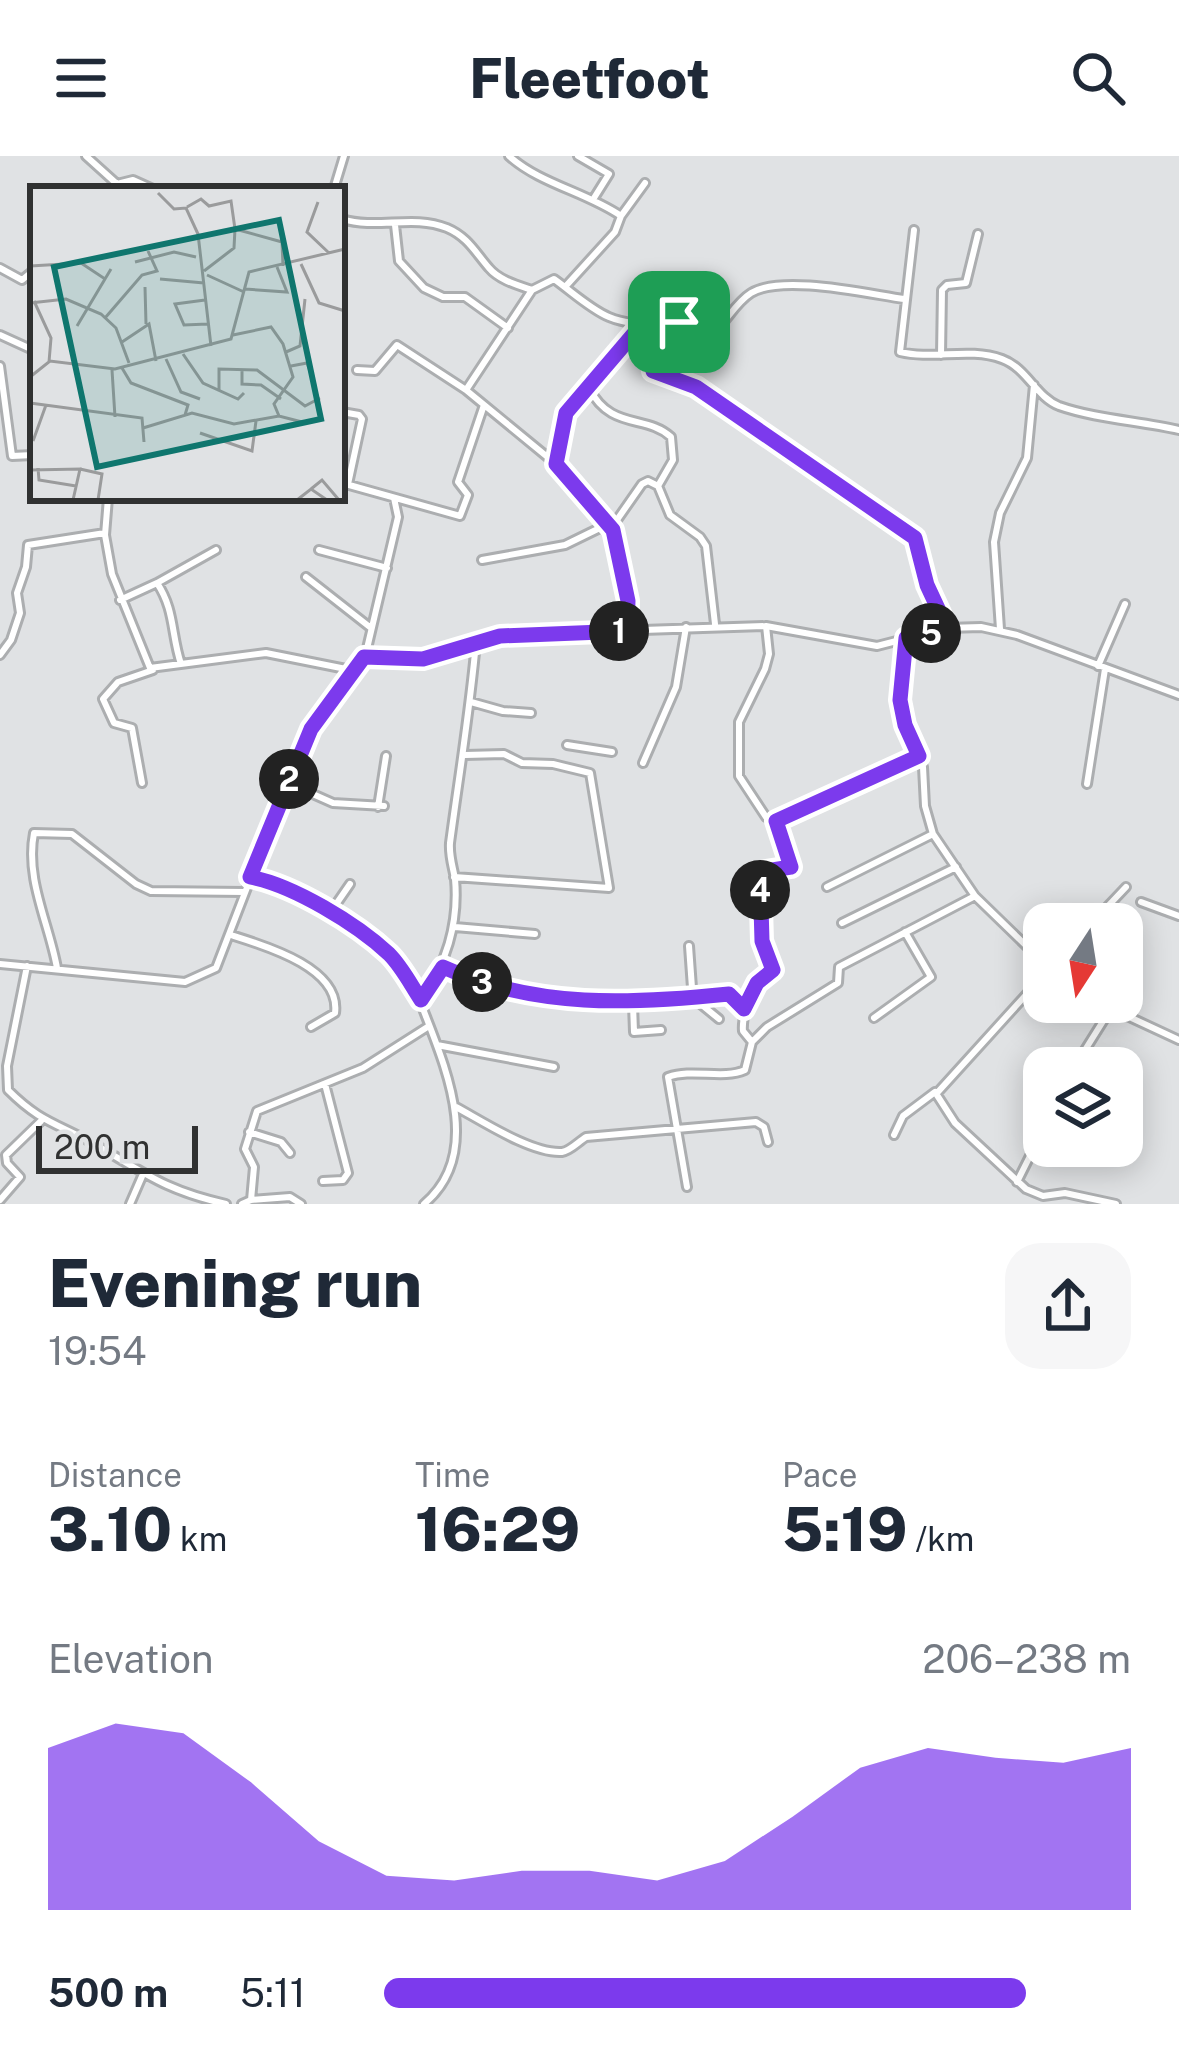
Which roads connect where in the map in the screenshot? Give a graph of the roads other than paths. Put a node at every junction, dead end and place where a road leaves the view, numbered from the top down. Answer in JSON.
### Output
{"nodes":[{"id":1,"x":86,"y":156,"type":"edge"},
{"id":2,"x":344,"y":156,"type":"edge"},
{"id":3,"x":508,"y":156,"type":"edge"},
{"id":4,"x":578,"y":156,"type":"edge"},
{"id":5,"x":645,"y":183,"type":"dead end"},
{"id":6,"x":146,"y":186,"type":"edge"},
{"id":7,"x":335,"y":186,"type":"edge"},
{"id":8,"x":594,"y":198,"type":"junction"},
{"id":9,"x":621,"y":216,"type":"junction"},
{"id":10,"x":345,"y":220,"type":"edge"},
{"id":11,"x":395,"y":224,"type":"junction"},
{"id":12,"x":914,"y":230,"type":"dead end"},
{"id":13,"x":978,"y":234,"type":"dead end"},
{"id":14,"x":0,"y":268,"type":"edge"},
{"id":15,"x":30,"y":273,"type":"edge"},
{"id":16,"x":566,"y":287,"type":"junction"},
{"id":17,"x":532,"y":290,"type":"junction"},
{"id":18,"x":904,"y":299,"type":"junction"},
{"id":19,"x":679,"y":322,"type":"junction"},
{"id":20,"x":642,"y":324,"type":"junction"},
{"id":21,"x":508,"y":328,"type":"junction"},
{"id":22,"x":0,"y":334,"type":"edge"},
{"id":23,"x":30,"y":349,"type":"edge"},
{"id":24,"x":941,"y":355,"type":"junction"},
{"id":25,"x":0,"y":366,"type":"edge"},
{"id":26,"x":357,"y":370,"type":"dead end"},
{"id":27,"x":1034,"y":385,"type":"junction"},
{"id":28,"x":589,"y":388,"type":"junction"},
{"id":29,"x":466,"y":390,"type":"junction"},
{"id":30,"x":484,"y":405,"type":"junction"},
{"id":31,"x":345,"y":413,"type":"edge"},
{"id":32,"x":1179,"y":430,"type":"edge"},
{"id":33,"x":30,"y":454,"type":"edge"},
{"id":34,"x":556,"y":464,"type":"junction"},
{"id":35,"x":345,"y":483,"type":"edge"},
{"id":36,"x":658,"y":486,"type":"junction"},
{"id":37,"x":392,"y":496,"type":"junction"},
{"id":38,"x":108,"y":501,"type":"edge"},
{"id":39,"x":610,"y":525,"type":"junction"},
{"id":40,"x":105,"y":533,"type":"junction"},
{"id":41,"x":216,"y":550,"type":"dead end"},
{"id":42,"x":319,"y":550,"type":"dead end"},
{"id":43,"x":482,"y":560,"type":"dead end"},
{"id":44,"x":387,"y":568,"type":"junction"},
{"id":45,"x":306,"y":577,"type":"dead end"},
{"id":46,"x":157,"y":583,"type":"junction"},
{"id":47,"x":120,"y":600,"type":"junction"},
{"id":48,"x":1125,"y":604,"type":"dead end"},
{"id":49,"x":715,"y":626,"type":"junction"},
{"id":50,"x":766,"y":626,"type":"junction"},
{"id":51,"x":686,"y":627,"type":"junction"},
{"id":52,"x":371,"y":628,"type":"junction"},
{"id":53,"x":947,"y":628,"type":"junction"},
{"id":54,"x":1000,"y":629,"type":"junction"},
{"id":55,"x":627,"y":631,"type":"junction"},
{"id":56,"x":906,"y":638,"type":"junction"},
{"id":57,"x":476,"y":642,"type":"junction"},
{"id":58,"x":0,"y":655,"type":"edge"},
{"id":59,"x":364,"y":657,"type":"junction"},
{"id":60,"x":181,"y":664,"type":"junction"},
{"id":61,"x":1102,"y":667,"type":"junction"},
{"id":62,"x":153,"y":670,"type":"junction"},
{"id":63,"x":351,"y":670,"type":"junction"},
{"id":64,"x":1179,"y":695,"type":"edge"},
{"id":65,"x":471,"y":702,"type":"junction"},
{"id":66,"x":531,"y":713,"type":"dead end"},
{"id":67,"x":567,"y":745,"type":"dead end"},
{"id":68,"x":612,"y":752,"type":"dead end"},
{"id":69,"x":466,"y":755,"type":"junction"},
{"id":70,"x":386,"y":756,"type":"dead end"},
{"id":71,"x":919,"y":756,"type":"junction"},
{"id":72,"x":643,"y":763,"type":"dead end"},
{"id":73,"x":142,"y":783,"type":"dead end"},
{"id":74,"x":288,"y":783,"type":"junction"},
{"id":75,"x":1088,"y":784,"type":"dead end"},
{"id":76,"x":776,"y":821,"type":"junction"},
{"id":77,"x":933,"y":834,"type":"junction"},
{"id":78,"x":956,"y":867,"type":"junction"},
{"id":79,"x":250,"y":877,"type":"junction"},
{"id":80,"x":454,"y":877,"type":"junction"},
{"id":81,"x":526,"y":879,"type":"dead end"},
{"id":82,"x":350,"y":884,"type":"dead end"},
{"id":83,"x":1126,"y":886,"type":"dead end"},
{"id":84,"x":827,"y":887,"type":"dead end"},
{"id":85,"x":580,"y":888,"type":"dead end"},
{"id":86,"x":245,"y":892,"type":"junction"},
{"id":87,"x":975,"y":896,"type":"junction"},
{"id":88,"x":1141,"y":902,"type":"dead end"},
{"id":89,"x":1110,"y":903,"type":"edge"},
{"id":90,"x":330,"y":913,"type":"junction"},
{"id":91,"x":1179,"y":916,"type":"edge"},
{"id":92,"x":842,"y":923,"type":"dead end"},
{"id":93,"x":453,"y":926,"type":"junction"},
{"id":94,"x":904,"y":932,"type":"junction"},
{"id":95,"x":535,"y":934,"type":"dead end"},
{"id":96,"x":231,"y":935,"type":"junction"},
{"id":97,"x":1023,"y":942,"type":"edge"},
{"id":98,"x":689,"y":946,"type":"dead end"},
{"id":99,"x":0,"y":964,"type":"edge"},
{"id":100,"x":27,"y":966,"type":"junction"},
{"id":101,"x":443,"y":967,"type":"junction"},
{"id":102,"x":57,"y":968,"type":"junction"},
{"id":103,"x":1023,"y":998,"type":"edge"},
{"id":104,"x":421,"y":1000,"type":"junction"},
{"id":105,"x":686,"y":1000,"type":"junction"},
{"id":106,"x":633,"y":1004,"type":"junction"},
{"id":107,"x":744,"y":1009,"type":"junction"},
{"id":108,"x":719,"y":1018,"type":"dead end"},
{"id":109,"x":874,"y":1018,"type":"dead end"},
{"id":110,"x":1140,"y":1023,"type":"edge"},
{"id":111,"x":430,"y":1025,"type":"junction"},
{"id":112,"x":311,"y":1027,"type":"dead end"},
{"id":113,"x":661,"y":1030,"type":"dead end"},
{"id":114,"x":1179,"y":1040,"type":"edge"},
{"id":115,"x":752,"y":1042,"type":"junction"},
{"id":116,"x":436,"y":1045,"type":"junction"},
{"id":117,"x":554,"y":1067,"type":"dead end"},
{"id":118,"x":325,"y":1084,"type":"junction"},
{"id":119,"x":938,"y":1094,"type":"junction"},
{"id":120,"x":456,"y":1107,"type":"junction"},
{"id":121,"x":40,"y":1120,"type":"junction"},
{"id":122,"x":676,"y":1128,"type":"junction"},
{"id":123,"x":249,"y":1132,"type":"junction"},
{"id":124,"x":894,"y":1135,"type":"dead end"},
{"id":125,"x":768,"y":1142,"type":"dead end"},
{"id":126,"x":290,"y":1153,"type":"dead end"},
{"id":127,"x":1024,"y":1167,"type":"edge"},
{"id":128,"x":143,"y":1174,"type":"junction"},
{"id":129,"x":322,"y":1181,"type":"dead end"},
{"id":130,"x":1017,"y":1182,"type":"junction"},
{"id":131,"x":687,"y":1187,"type":"dead end"},
{"id":132,"x":0,"y":1201,"type":"edge"},
{"id":133,"x":246,"y":1202,"type":"edge"},
{"id":134,"x":130,"y":1204,"type":"edge"},
{"id":135,"x":226,"y":1204,"type":"edge"},
{"id":136,"x":301,"y":1204,"type":"edge"},
{"id":137,"x":424,"y":1204,"type":"edge"},
{"id":138,"x":1116,"y":1204,"type":"edge"}],
"edges":[{"from":1,"to":6,"type":"street"},
{"from":2,"to":7,"type":"street"},
{"from":3,"to":8,"type":"street"},
{"from":4,"to":8,"type":"street"},
{"from":5,"to":9,"type":"street"},
{"from":8,"to":9,"type":"street"},
{"from":9,"to":16,"type":"street"},
{"from":10,"to":11,"type":"street"},
{"from":11,"to":17,"type":"street"},
{"from":11,"to":21,"type":"street"},
{"from":12,"to":18,"type":"street"},
{"from":13,"to":24,"type":"street"},
{"from":14,"to":15,"type":"street"},
{"from":16,"to":17,"type":"street"},
{"from":16,"to":20,"type":"street"},
{"from":17,"to":21,"type":"street"},
{"from":18,"to":19,"type":"street"},
{"from":18,"to":24,"type":"street"},
{"from":19,"to":20,"type":"street"},
{"from":19,"to":53,"type":"street"},
{"from":20,"to":28,"type":"street"},
{"from":21,"to":29,"type":"street"},
{"from":22,"to":23,"type":"street"},
{"from":24,"to":27,"type":"street"},
{"from":25,"to":33,"type":"street"},
{"from":26,"to":29,"type":"street"},
{"from":27,"to":32,"type":"street"},
{"from":27,"to":54,"type":"street"},
{"from":28,"to":34,"type":"street"},
{"from":28,"to":36,"type":"street"},
{"from":29,"to":30,"type":"street"},
{"from":30,"to":34,"type":"street"},
{"from":30,"to":37,"type":"street"},
{"from":31,"to":35,"type":"street"},
{"from":34,"to":39,"type":"street"},
{"from":35,"to":37,"type":"street"},
{"from":36,"to":39,"type":"street"},
{"from":36,"to":49,"type":"street"},
{"from":37,"to":44,"type":"street"},
{"from":38,"to":40,"type":"street"},
{"from":39,"to":43,"type":"street"},
{"from":39,"to":55,"type":"street"},
{"from":40,"to":47,"type":"street"},
{"from":40,"to":58,"type":"street"},
{"from":41,"to":46,"type":"street"},
{"from":42,"to":44,"type":"street"},
{"from":44,"to":52,"type":"street"},
{"from":45,"to":52,"type":"street"},
{"from":46,"to":47,"type":"street"},
{"from":46,"to":60,"type":"street"},
{"from":47,"to":62,"type":"street"},
{"from":48,"to":61,"type":"street"},
{"from":49,"to":50,"type":"street"},
{"from":49,"to":51,"type":"street"},
{"from":50,"to":56,"type":"street"},
{"from":50,"to":76,"type":"street"},
{"from":51,"to":55,"type":"street"},
{"from":51,"to":72,"type":"street"},
{"from":52,"to":59,"type":"street"},
{"from":53,"to":54,"type":"street"},
{"from":53,"to":56,"type":"street"},
{"from":54,"to":61,"type":"street"},
{"from":55,"to":57,"type":"street"},
{"from":56,"to":71,"type":"street"},
{"from":57,"to":59,"type":"street"},
{"from":57,"to":65,"type":"street"},
{"from":59,"to":63,"type":"street"},
{"from":60,"to":62,"type":"street"},
{"from":60,"to":63,"type":"street"},
{"from":61,"to":64,"type":"street"},
{"from":61,"to":75,"type":"street"},
{"from":62,"to":73,"type":"street"},
{"from":63,"to":74,"type":"street"},
{"from":65,"to":66,"type":"street"},
{"from":65,"to":69,"type":"street"},
{"from":67,"to":68,"type":"street"},
{"from":69,"to":80,"type":"street"},
{"from":69,"to":80,"type":"street"},
{"from":70,"to":74,"type":"street"},
{"from":71,"to":76,"type":"street"},
{"from":71,"to":77,"type":"street"},
{"from":74,"to":79,"type":"street"},
{"from":76,"to":107,"type":"street"},
{"from":77,"to":78,"type":"street"},
{"from":77,"to":84,"type":"street"},
{"from":78,"to":87,"type":"street"},
{"from":78,"to":92,"type":"street"},
{"from":79,"to":86,"type":"street"},
{"from":79,"to":90,"type":"street"},
{"from":80,"to":93,"type":"street"},
{"from":81,"to":85,"type":"street"},
{"from":82,"to":90,"type":"street"},
{"from":83,"to":89,"type":"street"},
{"from":86,"to":96,"type":"street"},
{"from":86,"to":102,"type":"street"},
{"from":87,"to":94,"type":"street"},
{"from":87,"to":97,"type":"street"},
{"from":88,"to":91,"type":"street"},
{"from":90,"to":104,"type":"street"},
{"from":93,"to":95,"type":"street"},
{"from":93,"to":101,"type":"street"},
{"from":94,"to":109,"type":"street"},
{"from":94,"to":115,"type":"street"},
{"from":96,"to":102,"type":"street"},
{"from":96,"to":112,"type":"street"},
{"from":98,"to":105,"type":"street"},
{"from":99,"to":100,"type":"street"},
{"from":100,"to":102,"type":"street"},
{"from":100,"to":121,"type":"street"},
{"from":101,"to":104,"type":"street"},
{"from":101,"to":106,"type":"street"},
{"from":103,"to":119,"type":"street"},
{"from":104,"to":111,"type":"street"},
{"from":105,"to":106,"type":"street"},
{"from":105,"to":107,"type":"street"},
{"from":105,"to":108,"type":"street"},
{"from":106,"to":113,"type":"street"},
{"from":107,"to":115,"type":"street"},
{"from":110,"to":114,"type":"street"},
{"from":111,"to":116,"type":"street"},
{"from":111,"to":118,"type":"street"},
{"from":115,"to":122,"type":"street"},
{"from":116,"to":117,"type":"street"},
{"from":116,"to":120,"type":"street"},
{"from":118,"to":123,"type":"street"},
{"from":118,"to":129,"type":"street"},
{"from":119,"to":124,"type":"street"},
{"from":119,"to":130,"type":"street"},
{"from":120,"to":122,"type":"street"},
{"from":120,"to":137,"type":"street"},
{"from":121,"to":128,"type":"street"},
{"from":121,"to":132,"type":"street"},
{"from":122,"to":125,"type":"street"},
{"from":122,"to":131,"type":"street"},
{"from":123,"to":126,"type":"street"},
{"from":123,"to":133,"type":"street"},
{"from":127,"to":130,"type":"street"},
{"from":128,"to":134,"type":"street"},
{"from":128,"to":135,"type":"street"},
{"from":130,"to":138,"type":"street"},
{"from":133,"to":136,"type":"street"}]}
